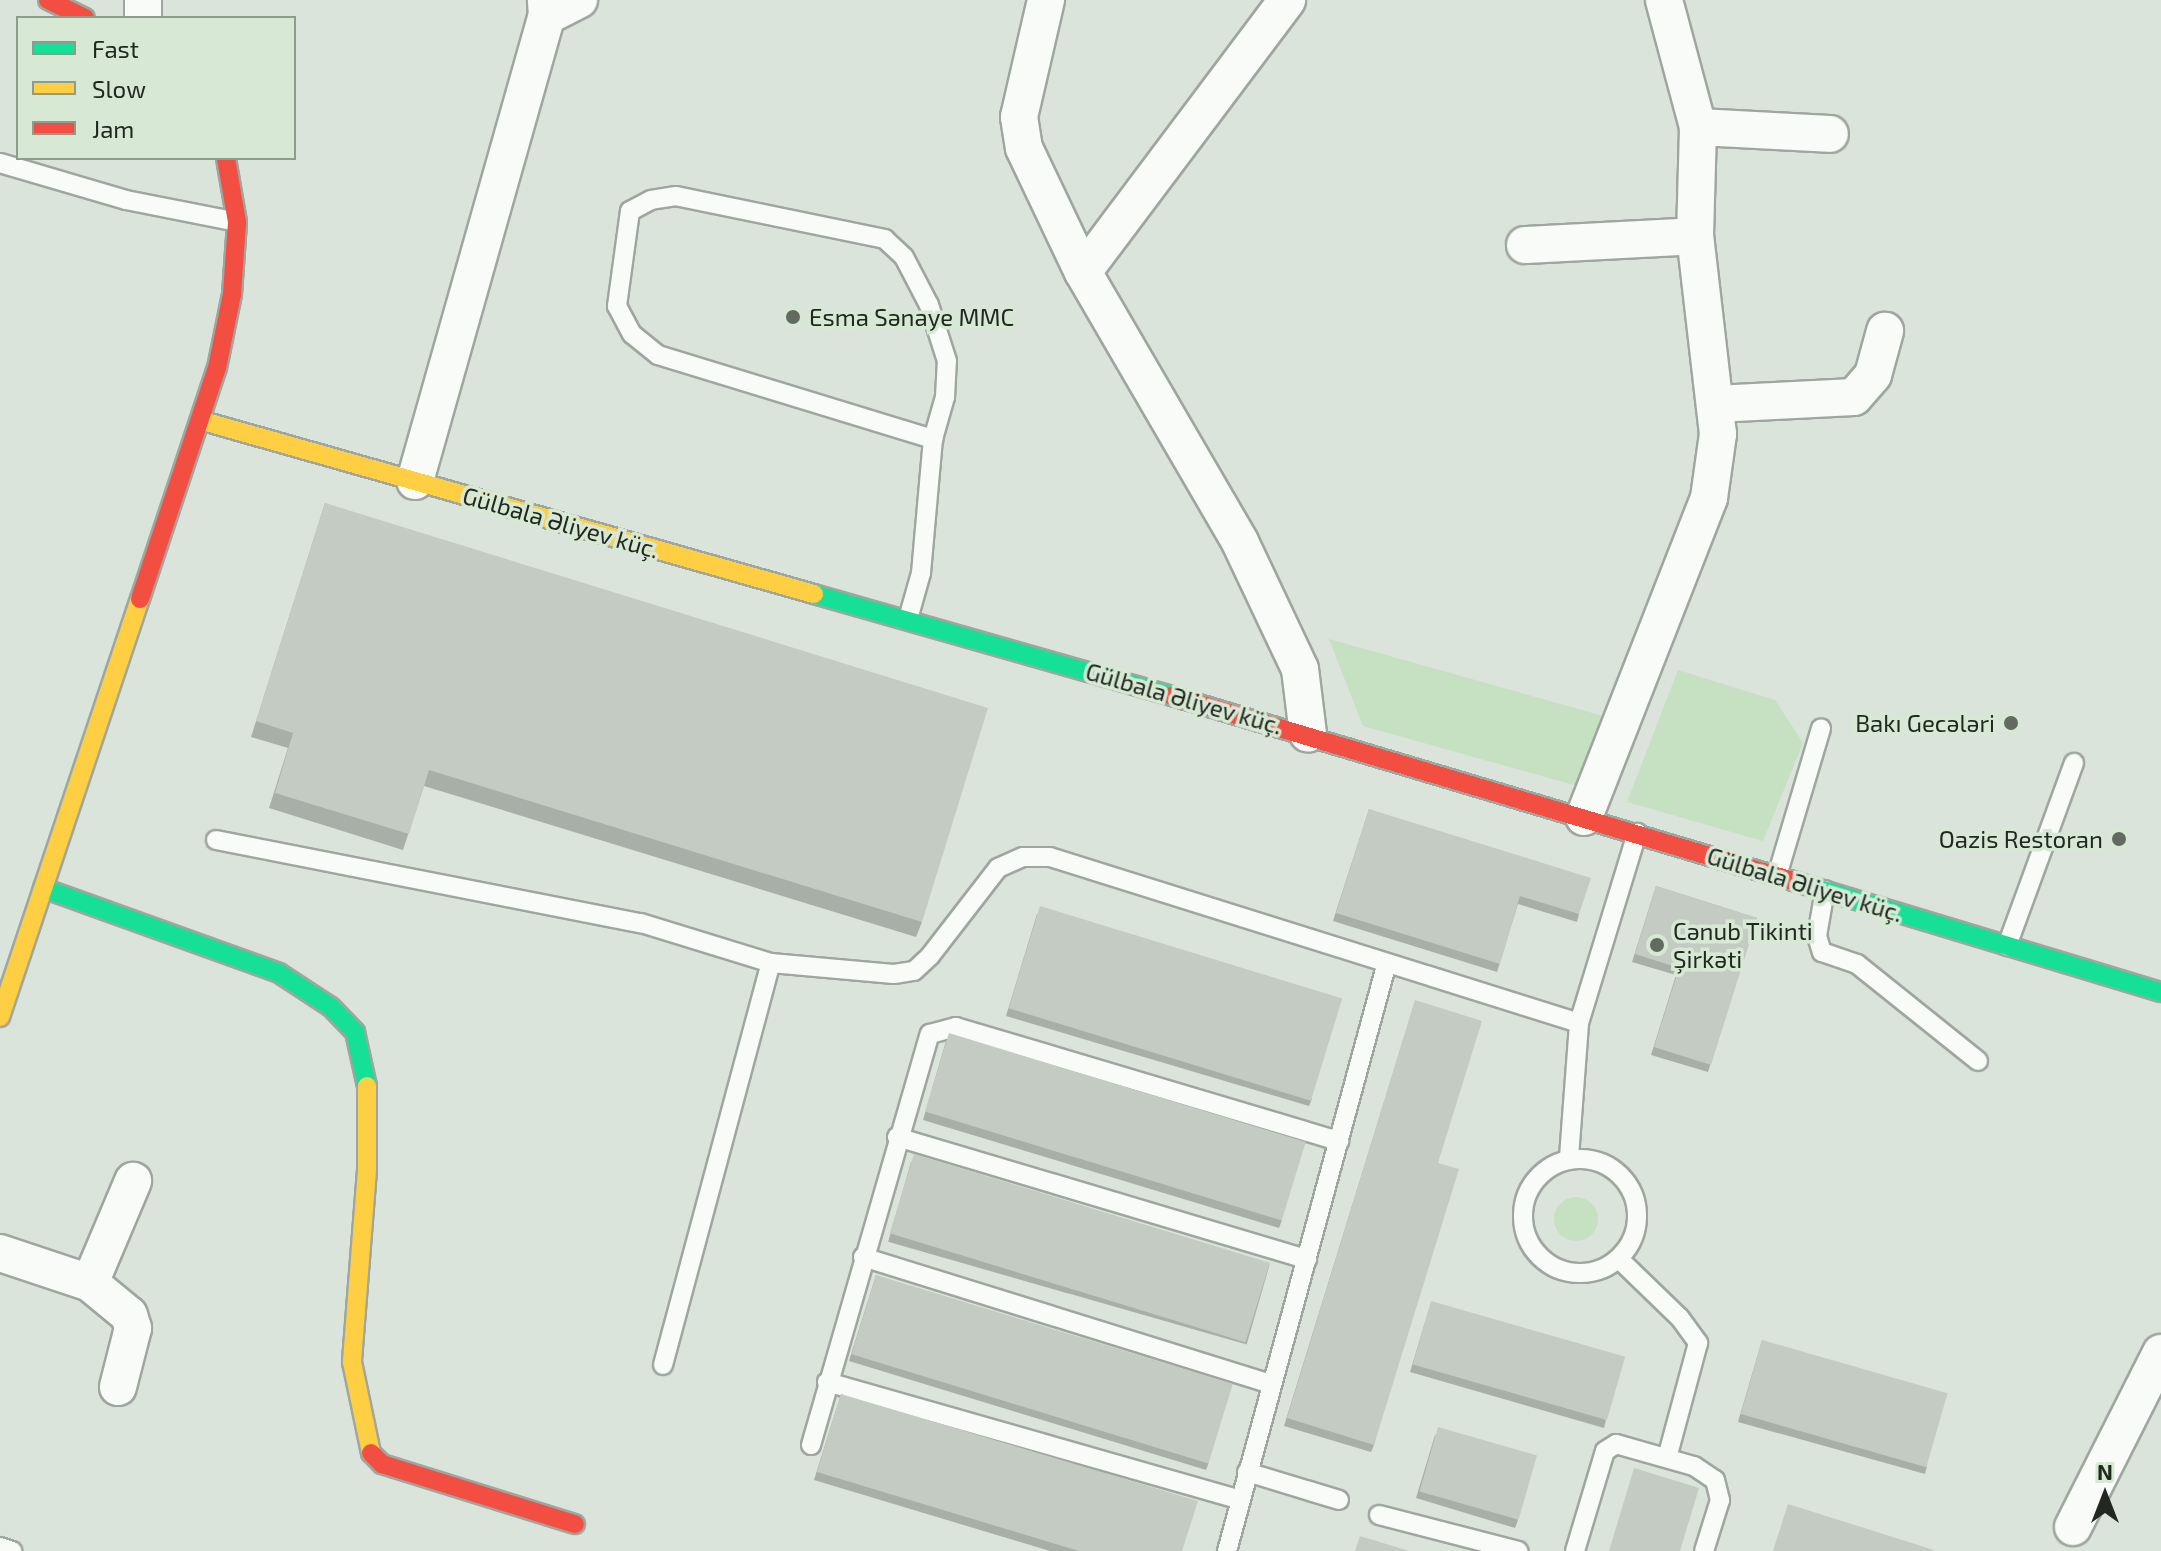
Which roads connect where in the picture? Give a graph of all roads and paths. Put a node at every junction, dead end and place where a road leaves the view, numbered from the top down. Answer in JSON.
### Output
{"nodes":[{"id":1,"x":48,"y":0,"type":"edge"},
{"id":2,"x":579,"y":0,"type":"edge"},
{"id":3,"x":1046,"y":0,"type":"edge"},
{"id":4,"x":1287,"y":0,"type":"edge"},
{"id":5,"x":1664,"y":0,"type":"edge"},
{"id":6,"x":546,"y":8,"type":"edge"},
{"id":7,"x":81,"y":16,"type":"edge"},
{"id":8,"x":1698,"y":127,"type":"junction"},
{"id":9,"x":1830,"y":134,"type":"dead end"},
{"id":10,"x":226,"y":160,"type":"edge"},
{"id":11,"x":0,"y":163,"type":"edge"},
{"id":12,"x":237,"y":222,"type":"junction"},
{"id":13,"x":1695,"y":236,"type":"junction"},
{"id":14,"x":1525,"y":245,"type":"dead end"},
{"id":15,"x":1083,"y":272,"type":"junction"},
{"id":16,"x":1885,"y":331,"type":"dead end"},
{"id":17,"x":1715,"y":404,"type":"junction"},
{"id":18,"x":203,"y":421,"type":"junction"},
{"id":19,"x":933,"y":439,"type":"junction"},
{"id":20,"x":415,"y":481,"type":"junction"},
{"id":21,"x":908,"y":619,"type":"junction"},
{"id":22,"x":1821,"y":728,"type":"dead end"},
{"id":23,"x":1308,"y":734,"type":"junction"},
{"id":24,"x":2074,"y":763,"type":"dead end"},
{"id":25,"x":1584,"y":817,"type":"junction"},
{"id":26,"x":1637,"y":833,"type":"junction"},
{"id":27,"x":216,"y":840,"type":"dead end"},
{"id":28,"x":1777,"y":876,"type":"junction"},
{"id":29,"x":43,"y":888,"type":"junction"},
{"id":30,"x":1825,"y":890,"type":"junction"},
{"id":31,"x":2007,"y":946,"type":"junction"},
{"id":32,"x":771,"y":963,"type":"junction"},
{"id":33,"x":1386,"y":966,"type":"junction"},
{"id":34,"x":2161,"y":992,"type":"edge"},
{"id":35,"x":0,"y":1017,"type":"edge"},
{"id":36,"x":1579,"y":1023,"type":"junction"},
{"id":37,"x":1978,"y":1061,"type":"dead end"},
{"id":38,"x":897,"y":1137,"type":"junction"},
{"id":39,"x":1339,"y":1141,"type":"junction"},
{"id":40,"x":1569,"y":1157,"type":"junction"},
{"id":41,"x":133,"y":1181,"type":"dead end"},
{"id":42,"x":0,"y":1253,"type":"edge"},
{"id":43,"x":863,"y":1257,"type":"junction"},
{"id":44,"x":1307,"y":1259,"type":"junction"},
{"id":45,"x":1620,"y":1260,"type":"junction"},
{"id":46,"x":90,"y":1283,"type":"junction"},
{"id":47,"x":2161,"y":1353,"type":"edge"},
{"id":48,"x":663,"y":1365,"type":"dead end"},
{"id":49,"x":827,"y":1382,"type":"junction"},
{"id":50,"x":1272,"y":1384,"type":"junction"},
{"id":51,"x":118,"y":1387,"type":"dead end"},
{"id":52,"x":811,"y":1445,"type":"dead end"},
{"id":53,"x":1667,"y":1458,"type":"junction"},
{"id":54,"x":1247,"y":1472,"type":"junction"},
{"id":55,"x":1241,"y":1500,"type":"junction"},
{"id":56,"x":1339,"y":1500,"type":"dead end"},
{"id":57,"x":1379,"y":1515,"type":"dead end"},
{"id":58,"x":575,"y":1524,"type":"dead end"},
{"id":59,"x":2073,"y":1527,"type":"dead end"},
{"id":60,"x":0,"y":1547,"type":"edge"},
{"id":61,"x":12,"y":1551,"type":"edge"},
{"id":62,"x":1227,"y":1551,"type":"edge"},
{"id":63,"x":1518,"y":1551,"type":"edge"},
{"id":64,"x":1575,"y":1551,"type":"edge"},
{"id":65,"x":1704,"y":1551,"type":"edge"}],
"edges":[{"from":1,"to":7,"type":"street"},
{"from":2,"to":6,"type":"street"},
{"from":3,"to":15,"type":"street"},
{"from":4,"to":15,"type":"street"},
{"from":5,"to":8,"type":"street"},
{"from":6,"to":20,"type":"street"},
{"from":8,"to":9,"type":"street"},
{"from":8,"to":13,"type":"street"},
{"from":10,"to":12,"type":"street"},
{"from":11,"to":12,"type":"lane"},
{"from":12,"to":18,"type":"street"},
{"from":13,"to":14,"type":"street"},
{"from":13,"to":17,"type":"street"},
{"from":15,"to":23,"type":"street"},
{"from":16,"to":17,"type":"street"},
{"from":17,"to":25,"type":"street"},
{"from":18,"to":20,"type":"street","name":"Gülbala Əliyev küç."},
{"from":18,"to":29,"type":"street"},
{"from":19,"to":19,"type":"lane"},
{"from":19,"to":21,"type":"lane"},
{"from":20,"to":21,"type":"street","name":"Gülbala Əliyev küç."},
{"from":21,"to":23,"type":"street","name":"Gülbala Əliyev küç."},
{"from":22,"to":28,"type":"lane"},
{"from":23,"to":25,"type":"street","name":"Gülbala Əliyev küç."},
{"from":24,"to":31,"type":"lane"},
{"from":25,"to":26,"type":"street","name":"Gülbala Əliyev küç."},
{"from":26,"to":28,"type":"street","name":"Gülbala Əliyev küç."},
{"from":26,"to":36,"type":"lane"},
{"from":27,"to":32,"type":"lane"},
{"from":28,"to":30,"type":"street","name":"Gülbala Əliyev küç."},
{"from":29,"to":35,"type":"street"},
{"from":29,"to":58,"type":"street"},
{"from":30,"to":31,"type":"street","name":"Gülbala Əliyev küç."},
{"from":30,"to":37,"type":"lane"},
{"from":31,"to":34,"type":"street","name":"Gülbala Əliyev küç."},
{"from":32,"to":33,"type":"lane"},
{"from":32,"to":48,"type":"lane"},
{"from":33,"to":36,"type":"lane"},
{"from":33,"to":39,"type":"lane"},
{"from":36,"to":40,"type":"lane"},
{"from":38,"to":39,"type":"lane"},
{"from":38,"to":43,"type":"lane"},
{"from":38,"to":44,"type":"lane"},
{"from":39,"to":44,"type":"lane"},
{"from":40,"to":45,"type":"lane"},
{"from":40,"to":45,"type":"lane"},
{"from":41,"to":46,"type":"street"},
{"from":42,"to":46,"type":"street"},
{"from":43,"to":49,"type":"lane"},
{"from":43,"to":50,"type":"lane"},
{"from":44,"to":50,"type":"lane"},
{"from":45,"to":53,"type":"lane"},
{"from":46,"to":51,"type":"street"},
{"from":47,"to":59,"type":"street"},
{"from":49,"to":52,"type":"lane"},
{"from":49,"to":55,"type":"lane"},
{"from":50,"to":54,"type":"lane"},
{"from":53,"to":64,"type":"lane"},
{"from":53,"to":65,"type":"lane"},
{"from":54,"to":55,"type":"lane"},
{"from":54,"to":56,"type":"lane"},
{"from":55,"to":62,"type":"lane"},
{"from":57,"to":63,"type":"lane"},
{"from":60,"to":61,"type":"lane"}]}
